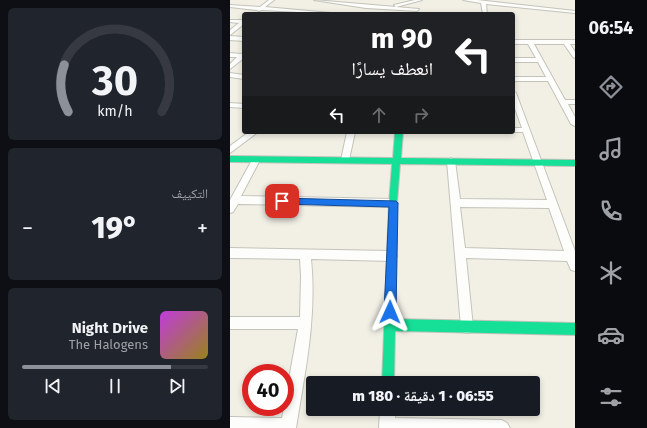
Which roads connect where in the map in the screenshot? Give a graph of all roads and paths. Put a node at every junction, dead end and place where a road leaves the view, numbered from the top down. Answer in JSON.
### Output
{"nodes":[{"id":1,"x":238,"y":0,"type":"edge"},
{"id":2,"x":272,"y":0,"type":"edge"},
{"id":3,"x":316,"y":0,"type":"edge"},
{"id":4,"x":320,"y":0,"type":"edge"},
{"id":5,"x":333,"y":0,"type":"edge"},
{"id":6,"x":364,"y":0,"type":"edge"},
{"id":7,"x":419,"y":0,"type":"edge"},
{"id":8,"x":424,"y":0,"type":"edge"},
{"id":9,"x":464,"y":0,"type":"edge"},
{"id":10,"x":483,"y":2,"type":"junction"},
{"id":11,"x":349,"y":5,"type":"junction"},
{"id":12,"x":230,"y":6,"type":"edge"},
{"id":13,"x":359,"y":6,"type":"junction"},
{"id":14,"x":382,"y":8,"type":"junction"},
{"id":15,"x":262,"y":9,"type":"junction"},
{"id":16,"x":258,"y":12,"type":"edge"},
{"id":17,"x":284,"y":12,"type":"edge"},
{"id":18,"x":379,"y":12,"type":"edge"},
{"id":19,"x":415,"y":12,"type":"edge"},
{"id":20,"x":485,"y":12,"type":"edge"},
{"id":21,"x":575,"y":12,"type":"edge"},
{"id":22,"x":230,"y":21,"type":"edge"},
{"id":23,"x":242,"y":22,"type":"edge"},
{"id":24,"x":242,"y":24,"type":"edge"},
{"id":25,"x":230,"y":33,"type":"edge"},
{"id":26,"x":230,"y":38,"type":"edge"},
{"id":27,"x":242,"y":40,"type":"edge"},
{"id":28,"x":515,"y":42,"type":"edge"},
{"id":29,"x":530,"y":42,"type":"junction"},
{"id":30,"x":566,"y":42,"type":"junction"},
{"id":31,"x":575,"y":42,"type":"edge"},
{"id":32,"x":230,"y":55,"type":"edge"},
{"id":33,"x":242,"y":56,"type":"edge"},
{"id":34,"x":575,"y":56,"type":"edge"},
{"id":35,"x":242,"y":57,"type":"edge"},
{"id":36,"x":515,"y":60,"type":"edge"},
{"id":37,"x":540,"y":60,"type":"junction"},
{"id":38,"x":230,"y":67,"type":"edge"},
{"id":39,"x":230,"y":75,"type":"edge"},
{"id":40,"x":242,"y":77,"type":"edge"},
{"id":41,"x":515,"y":79,"type":"edge"},
{"id":42,"x":550,"y":79,"type":"junction"},
{"id":43,"x":563,"y":102,"type":"junction"},
{"id":44,"x":575,"y":102,"type":"edge"},
{"id":45,"x":515,"y":103,"type":"edge"},
{"id":46,"x":230,"y":105,"type":"edge"},
{"id":47,"x":242,"y":106,"type":"edge"},
{"id":48,"x":575,"y":124,"type":"edge"},
{"id":49,"x":515,"y":130,"type":"edge"},
{"id":50,"x":527,"y":130,"type":"junction"},
{"id":51,"x":252,"y":134,"type":"edge"},
{"id":52,"x":351,"y":134,"type":"edge"},
{"id":53,"x":399,"y":134,"type":"edge"},
{"id":54,"x":230,"y":143,"type":"edge"},
{"id":55,"x":239,"y":144,"type":"junction"},
{"id":56,"x":230,"y":150,"type":"edge"},
{"id":57,"x":230,"y":159,"type":"edge"},
{"id":58,"x":256,"y":160,"type":"junction"},
{"id":59,"x":345,"y":160,"type":"junction"},
{"id":60,"x":398,"y":161,"type":"junction"},
{"id":61,"x":451,"y":161,"type":"junction"},
{"id":62,"x":538,"y":162,"type":"junction"},
{"id":63,"x":575,"y":163,"type":"edge"},
{"id":64,"x":235,"y":200,"type":"junction"},
{"id":65,"x":393,"y":203,"type":"junction"},
{"id":66,"x":455,"y":203,"type":"junction"},
{"id":67,"x":552,"y":204,"type":"junction"},
{"id":68,"x":230,"y":209,"type":"edge"},
{"id":69,"x":230,"y":253,"type":"edge"},
{"id":70,"x":460,"y":253,"type":"junction"},
{"id":71,"x":305,"y":254,"type":"junction"},
{"id":72,"x":391,"y":256,"type":"junction"},
{"id":73,"x":574,"y":259,"type":"edge"},
{"id":74,"x":230,"y":323,"type":"edge"},
{"id":75,"x":306,"y":323,"type":"junction"},
{"id":76,"x":390,"y":325,"type":"junction"},
{"id":77,"x":467,"y":327,"type":"junction"},
{"id":78,"x":575,"y":329,"type":"edge"},
{"id":79,"x":388,"y":376,"type":"edge"},
{"id":80,"x":388,"y":416,"type":"edge"},
{"id":81,"x":230,"y":425,"type":"edge"},
{"id":82,"x":288,"y":427,"type":"edge"},
{"id":83,"x":388,"y":427,"type":"edge"},
{"id":84,"x":502,"y":428,"type":"edge"}],
"edges":[{"from":1,"to":12,"type":"street"},
{"from":2,"to":15,"type":"street"},
{"from":3,"to":4,"type":"street"},
{"from":4,"to":11,"type":"street"},
{"from":5,"to":11,"type":"street"},
{"from":6,"to":11,"type":"street"},
{"from":7,"to":14,"type":"street"},
{"from":8,"to":19,"type":"street"},
{"from":9,"to":10,"type":"street"},
{"from":10,"to":20,"type":"street"},
{"from":10,"to":21,"type":"street"},
{"from":11,"to":13,"type":"street"},
{"from":12,"to":15,"type":"street"},
{"from":13,"to":14,"type":"street"},
{"from":13,"to":18,"type":"street"},
{"from":14,"to":19,"type":"street"},
{"from":15,"to":16,"type":"street"},
{"from":15,"to":17,"type":"street"},
{"from":22,"to":23,"type":"street"},
{"from":24,"to":25,"type":"street"},
{"from":26,"to":27,"type":"street"},
{"from":28,"to":29,"type":"street"},
{"from":29,"to":30,"type":"street"},
{"from":29,"to":37,"type":"street"},
{"from":30,"to":31,"type":"street"},
{"from":30,"to":34,"type":"street"},
{"from":32,"to":33,"type":"street"},
{"from":35,"to":38,"type":"street"},
{"from":36,"to":37,"type":"street"},
{"from":37,"to":42,"type":"street"},
{"from":39,"to":40,"type":"street"},
{"from":41,"to":42,"type":"street"},
{"from":42,"to":43,"type":"street"},
{"from":43,"to":44,"type":"street"},
{"from":43,"to":48,"type":"street"},
{"from":45,"to":50,"type":"street"},
{"from":46,"to":47,"type":"street"},
{"from":49,"to":50,"type":"street"},
{"from":50,"to":62,"type":"street"},
{"from":51,"to":55,"type":"street"},
{"from":52,"to":59,"type":"street"},
{"from":53,"to":60,"type":"street"},
{"from":54,"to":55,"type":"street"},
{"from":55,"to":56,"type":"street"},
{"from":57,"to":58,"type":"street"},
{"from":58,"to":59,"type":"street"},
{"from":58,"to":64,"type":"street"},
{"from":59,"to":60,"type":"street"},
{"from":60,"to":61,"type":"street"},
{"from":60,"to":65,"type":"street"},
{"from":61,"to":62,"type":"street"},
{"from":61,"to":66,"type":"street"},
{"from":62,"to":63,"type":"street"},
{"from":62,"to":67,"type":"street"},
{"from":64,"to":65,"type":"street"},
{"from":64,"to":68,"type":"street"},
{"from":65,"to":72,"type":"street"},
{"from":66,"to":67,"type":"street"},
{"from":66,"to":70,"type":"street"},
{"from":67,"to":73,"type":"street"},
{"from":69,"to":71,"type":"street"},
{"from":70,"to":73,"type":"street"},
{"from":70,"to":77,"type":"street"},
{"from":71,"to":72,"type":"street"},
{"from":71,"to":75,"type":"street"},
{"from":72,"to":76,"type":"street"},
{"from":74,"to":75,"type":"street"},
{"from":75,"to":82,"type":"street"},
{"from":76,"to":77,"type":"street"},
{"from":76,"to":79,"type":"street"},
{"from":77,"to":78,"type":"street"},
{"from":80,"to":83,"type":"street"},
{"from":81,"to":82,"type":"street"},
{"from":83,"to":84,"type":"street"}]}
